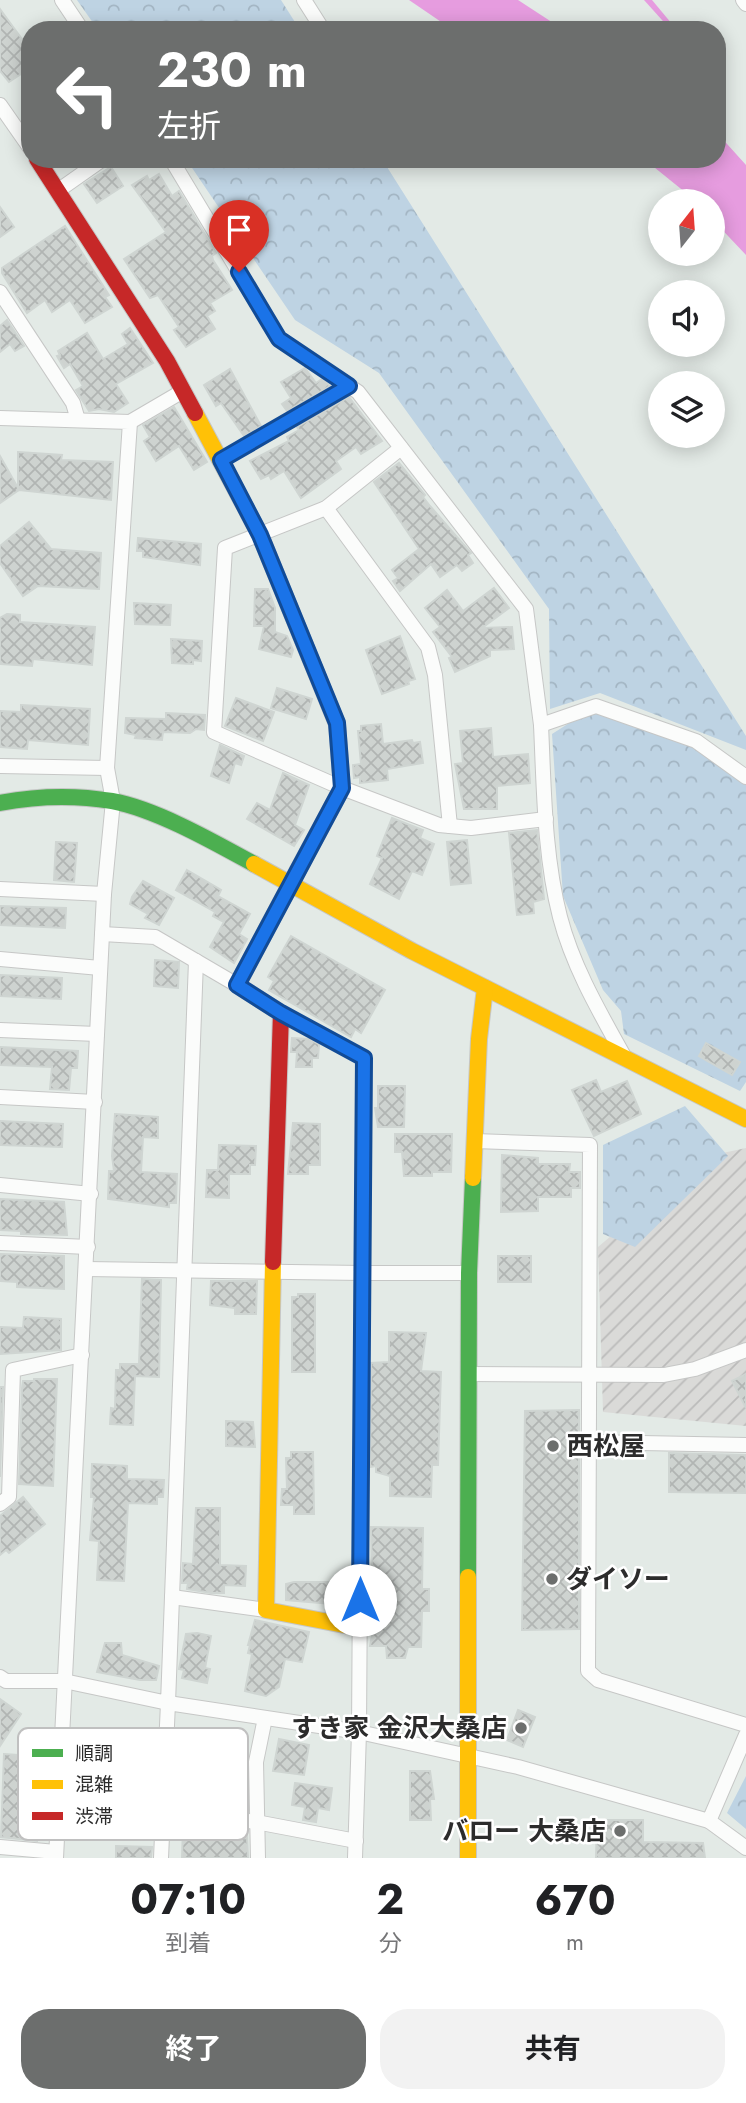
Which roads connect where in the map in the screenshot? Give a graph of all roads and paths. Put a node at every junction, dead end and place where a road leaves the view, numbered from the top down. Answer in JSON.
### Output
{"nodes":[{"id":1,"x":62,"y":0,"type":"edge"},
{"id":2,"x":304,"y":0,"type":"edge"},
{"id":3,"x":76,"y":21,"type":"edge"},
{"id":4,"x":317,"y":21,"type":"edge"},
{"id":5,"x":0,"y":104,"type":"edge"},
{"id":6,"x":21,"y":135,"type":"edge"},
{"id":7,"x":43,"y":168,"type":"edge"},
{"id":8,"x":90,"y":168,"type":"edge"},
{"id":9,"x":176,"y":168,"type":"edge"},
{"id":10,"x":59,"y":190,"type":"junction"},
{"id":11,"x":0,"y":292,"type":"edge"},
{"id":12,"x":349,"y":386,"type":"junction"},
{"id":13,"x":183,"y":391,"type":"junction"},
{"id":14,"x":0,"y":418,"type":"edge"},
{"id":15,"x":78,"y":420,"type":"junction"},
{"id":16,"x":130,"y":422,"type":"junction"},
{"id":17,"x":401,"y":449,"type":"junction"},
{"id":18,"x":221,"y":460,"type":"junction"},
{"id":19,"x":326,"y":508,"type":"junction"},
{"id":20,"x":260,"y":535,"type":"junction"},
{"id":21,"x":541,"y":725,"type":"junction"},
{"id":22,"x":0,"y":766,"type":"edge"},
{"id":23,"x":107,"y":768,"type":"junction"},
{"id":24,"x":746,"y":777,"type":"edge"},
{"id":25,"x":342,"y":788,"type":"junction"},
{"id":26,"x":113,"y":801,"type":"junction"},
{"id":27,"x":0,"y":803,"type":"edge"},
{"id":28,"x":546,"y":819,"type":"junction"},
{"id":29,"x":450,"y":826,"type":"junction"},
{"id":30,"x":292,"y":885,"type":"junction"},
{"id":31,"x":0,"y":889,"type":"edge"},
{"id":32,"x":104,"y":894,"type":"junction"},
{"id":33,"x":102,"y":934,"type":"junction"},
{"id":34,"x":0,"y":959,"type":"edge"},
{"id":35,"x":196,"y":961,"type":"junction"},
{"id":36,"x":100,"y":968,"type":"junction"},
{"id":37,"x":237,"y":985,"type":"junction"},
{"id":38,"x":485,"y":988,"type":"junction"},
{"id":39,"x":281,"y":1013,"type":"junction"},
{"id":40,"x":0,"y":1030,"type":"edge"},
{"id":41,"x":97,"y":1034,"type":"junction"},
{"id":42,"x":626,"y":1059,"type":"junction"},
{"id":43,"x":0,"y":1097,"type":"edge"},
{"id":44,"x":95,"y":1102,"type":"junction"},
{"id":45,"x":746,"y":1119,"type":"edge"},
{"id":46,"x":475,"y":1141,"type":"junction"},
{"id":47,"x":0,"y":1185,"type":"edge"},
{"id":48,"x":91,"y":1194,"type":"junction"},
{"id":49,"x":0,"y":1243,"type":"edge"},
{"id":50,"x":88,"y":1247,"type":"junction"},
{"id":51,"x":86,"y":1269,"type":"junction"},
{"id":52,"x":184,"y":1270,"type":"junction"},
{"id":53,"x":275,"y":1272,"type":"junction"},
{"id":54,"x":362,"y":1273,"type":"junction"},
{"id":55,"x":468,"y":1273,"type":"junction"},
{"id":56,"x":746,"y":1350,"type":"edge"},
{"id":57,"x":82,"y":1355,"type":"junction"},
{"id":58,"x":7,"y":1370,"type":"edge"},
{"id":59,"x":469,"y":1374,"type":"junction"},
{"id":60,"x":589,"y":1377,"type":"junction"},
{"id":61,"x":589,"y":1442,"type":"junction"},
{"id":62,"x":746,"y":1445,"type":"edge"},
{"id":63,"x":0,"y":1504,"type":"edge"},
{"id":64,"x":172,"y":1597,"type":"junction"},
{"id":65,"x":266,"y":1610,"type":"junction"},
{"id":66,"x":360,"y":1628,"type":"junction"},
{"id":67,"x":0,"y":1677,"type":"edge"},
{"id":68,"x":64,"y":1681,"type":"junction"},
{"id":69,"x":168,"y":1703,"type":"junction"},
{"id":70,"x":265,"y":1718,"type":"junction"},
{"id":71,"x":746,"y":1725,"type":"edge"},
{"id":72,"x":62,"y":1728,"type":"edge"},
{"id":73,"x":167,"y":1728,"type":"edge"},
{"id":74,"x":359,"y":1732,"type":"junction"},
{"id":75,"x":746,"y":1734,"type":"edge"},
{"id":76,"x":470,"y":1757,"type":"junction"},
{"id":77,"x":248,"y":1821,"type":"edge"},
{"id":78,"x":709,"y":1821,"type":"junction"},
{"id":79,"x":256,"y":1822,"type":"junction"},
{"id":80,"x":162,"y":1840,"type":"edge"},
{"id":81,"x":356,"y":1842,"type":"junction"},
{"id":82,"x":0,"y":1847,"type":"edge"},
{"id":83,"x":746,"y":1848,"type":"edge"},
{"id":84,"x":56,"y":1855,"type":"edge"},
{"id":85,"x":161,"y":1858,"type":"edge"},
{"id":86,"x":258,"y":1858,"type":"edge"},
{"id":87,"x":355,"y":1858,"type":"edge"},
{"id":88,"x":468,"y":1858,"type":"edge"}],
"edges":[{"from":1,"to":3,"type":"street"},
{"from":2,"to":4,"type":"street"},
{"from":5,"to":6,"type":"street"},
{"from":7,"to":10,"type":"street"},
{"from":8,"to":10,"type":"street"},
{"from":9,"to":12,"type":"street"},
{"from":10,"to":13,"type":"street"},
{"from":11,"to":15,"type":"street"},
{"from":12,"to":17,"type":"street"},
{"from":12,"to":18,"type":"street"},
{"from":13,"to":16,"type":"street"},
{"from":13,"to":18,"type":"street"},
{"from":14,"to":15,"type":"street"},
{"from":15,"to":16,"type":"street"},
{"from":16,"to":23,"type":"street"},
{"from":17,"to":19,"type":"street"},
{"from":17,"to":21,"type":"street"},
{"from":18,"to":20,"type":"street"},
{"from":19,"to":20,"type":"street"},
{"from":19,"to":29,"type":"street"},
{"from":20,"to":25,"type":"street"},
{"from":20,"to":25,"type":"street"},
{"from":21,"to":24,"type":"street"},
{"from":21,"to":28,"type":"street"},
{"from":22,"to":23,"type":"street"},
{"from":23,"to":26,"type":"street"},
{"from":25,"to":29,"type":"street"},
{"from":25,"to":30,"type":"street"},
{"from":26,"to":27,"type":"street"},
{"from":26,"to":30,"type":"street"},
{"from":26,"to":32,"type":"street"},
{"from":28,"to":29,"type":"street"},
{"from":28,"to":42,"type":"street"},
{"from":30,"to":37,"type":"street"},
{"from":30,"to":38,"type":"street"},
{"from":31,"to":32,"type":"street"},
{"from":32,"to":33,"type":"street"},
{"from":33,"to":35,"type":"street"},
{"from":33,"to":36,"type":"street"},
{"from":34,"to":36,"type":"street"},
{"from":35,"to":37,"type":"street"},
{"from":35,"to":52,"type":"street"},
{"from":36,"to":41,"type":"street"},
{"from":37,"to":39,"type":"street"},
{"from":38,"to":42,"type":"street"},
{"from":38,"to":46,"type":"street"},
{"from":39,"to":53,"type":"street"},
{"from":39,"to":54,"type":"street"},
{"from":40,"to":41,"type":"street"},
{"from":41,"to":44,"type":"street"},
{"from":42,"to":45,"type":"street"},
{"from":43,"to":44,"type":"street"},
{"from":44,"to":48,"type":"street"},
{"from":46,"to":55,"type":"street"},
{"from":46,"to":60,"type":"street"},
{"from":47,"to":48,"type":"street"},
{"from":48,"to":50,"type":"street"},
{"from":49,"to":50,"type":"street"},
{"from":50,"to":51,"type":"street"},
{"from":51,"to":52,"type":"street"},
{"from":51,"to":57,"type":"street"},
{"from":52,"to":53,"type":"street"},
{"from":52,"to":64,"type":"street"},
{"from":53,"to":54,"type":"street"},
{"from":53,"to":65,"type":"street"},
{"from":54,"to":55,"type":"street"},
{"from":54,"to":66,"type":"street"},
{"from":55,"to":59,"type":"street"},
{"from":56,"to":60,"type":"street"},
{"from":57,"to":58,"type":"street"},
{"from":57,"to":68,"type":"street"},
{"from":58,"to":63,"type":"street"},
{"from":59,"to":60,"type":"street"},
{"from":59,"to":76,"type":"street"},
{"from":60,"to":61,"type":"street"},
{"from":61,"to":62,"type":"street"},
{"from":61,"to":71,"type":"street"},
{"from":64,"to":65,"type":"street"},
{"from":64,"to":69,"type":"street"},
{"from":65,"to":66,"type":"street"},
{"from":66,"to":74,"type":"street"},
{"from":67,"to":68,"type":"street"},
{"from":68,"to":69,"type":"street"},
{"from":68,"to":72,"type":"street"},
{"from":69,"to":70,"type":"street"},
{"from":69,"to":73,"type":"street"},
{"from":70,"to":74,"type":"street"},
{"from":70,"to":79,"type":"street"},
{"from":74,"to":76,"type":"street"},
{"from":74,"to":81,"type":"street"},
{"from":75,"to":78,"type":"street"},
{"from":76,"to":78,"type":"street"},
{"from":76,"to":88,"type":"street"},
{"from":77,"to":79,"type":"street"},
{"from":78,"to":83,"type":"street"},
{"from":79,"to":81,"type":"street"},
{"from":79,"to":86,"type":"street"},
{"from":80,"to":85,"type":"street"},
{"from":81,"to":87,"type":"street"},
{"from":82,"to":84,"type":"street"}]}
